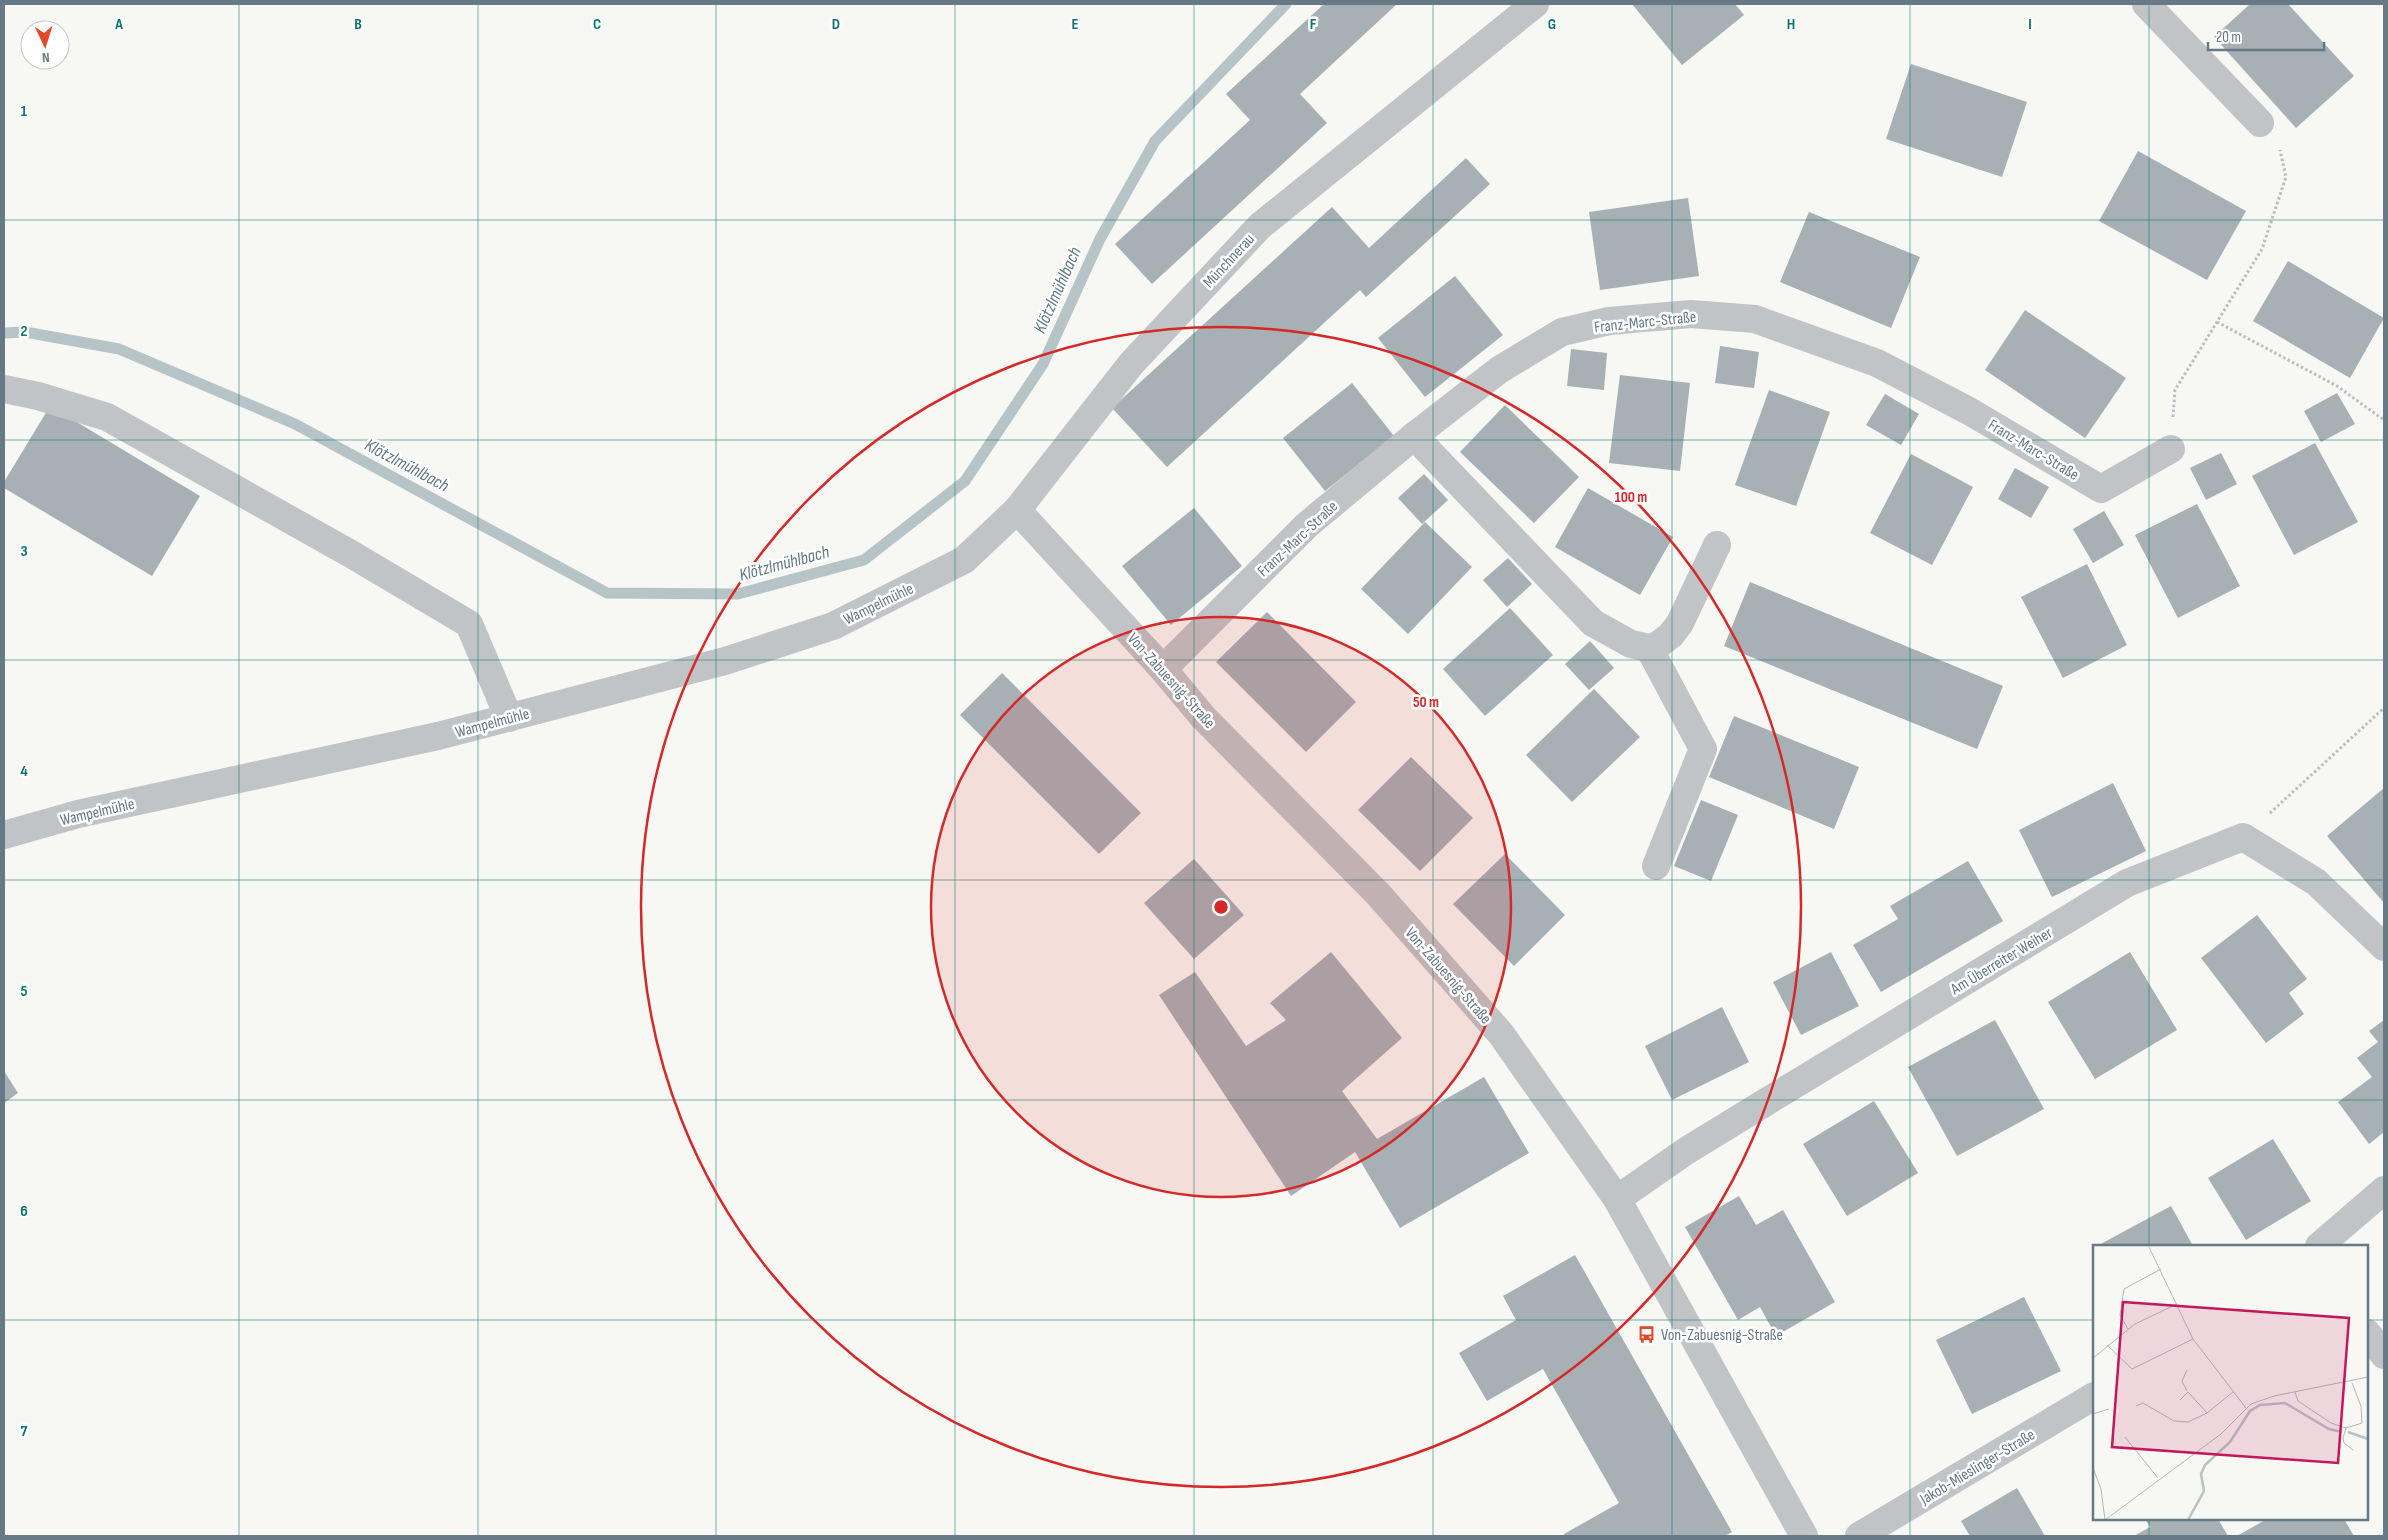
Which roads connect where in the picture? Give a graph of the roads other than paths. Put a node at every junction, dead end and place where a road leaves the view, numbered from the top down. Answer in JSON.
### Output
{"nodes":[{"id":1,"x":1535,"y":4,"type":"edge"},
{"id":2,"x":2146,"y":4,"type":"edge"},
{"id":3,"x":2260,"y":123,"type":"road end"},
{"id":4,"x":4,"y":389,"type":"edge"},
{"id":5,"x":1414,"y":436,"type":"junction"},
{"id":6,"x":2171,"y":449,"type":"road end"},
{"id":7,"x":1017,"y":510,"type":"junction"},
{"id":8,"x":1717,"y":545,"type":"dead end"},
{"id":9,"x":964,"y":560,"type":"joint"},
{"id":10,"x":1649,"y":648,"type":"junction"},
{"id":11,"x":1163,"y":669,"type":"junction"},
{"id":12,"x":509,"y":718,"type":"junction"},
{"id":13,"x":4,"y":835,"type":"edge"},
{"id":14,"x":1656,"y":866,"type":"dead end"},
{"id":15,"x":2384,"y":947,"type":"edge"},
{"id":16,"x":2384,"y":1190,"type":"edge"},
{"id":17,"x":1617,"y":1199,"type":"junction"},
{"id":18,"x":2320,"y":1245,"type":"edge"},
{"id":19,"x":2368,"y":1334,"type":"edge"},
{"id":20,"x":2384,"y":1355,"type":"edge"},
{"id":21,"x":2093,"y":1397,"type":"edge"},
{"id":22,"x":1804,"y":1536,"type":"edge"},
{"id":23,"x":1859,"y":1536,"type":"edge"}],
"edges":[{"from":1,"to":7,"type":"street","name":"Münchnerau"},
{"from":2,"to":3,"type":"street"},
{"from":4,"to":12,"type":"street"},
{"from":5,"to":6,"type":"street","name":"Franz-Marc-Straße"},
{"from":5,"to":10,"type":"street"},
{"from":5,"to":11,"type":"street","name":"Franz-Marc-Straße"},
{"from":7,"to":9,"type":"street","name":"Münchnerau"},
{"from":7,"to":11,"type":"street","name":"Von-Zabuesnig-Straße"},
{"from":8,"to":10,"type":"street"},
{"from":9,"to":12,"type":"street","name":"Wampelmühle"},
{"from":10,"to":14,"type":"street"},
{"from":11,"to":17,"type":"street","name":"Von-Zabuesnig-Straße"},
{"from":12,"to":13,"type":"street","name":"Wampelmühle"},
{"from":15,"to":17,"type":"street","name":"Am Überreiter Weiher"},
{"from":16,"to":18,"type":"street"},
{"from":17,"to":22,"type":"street","name":"Von-Zabuesnig-Straße"},
{"from":19,"to":20,"type":"street"},
{"from":21,"to":23,"type":"street","name":"Jakob-Mieslinger-Straße"}]}
